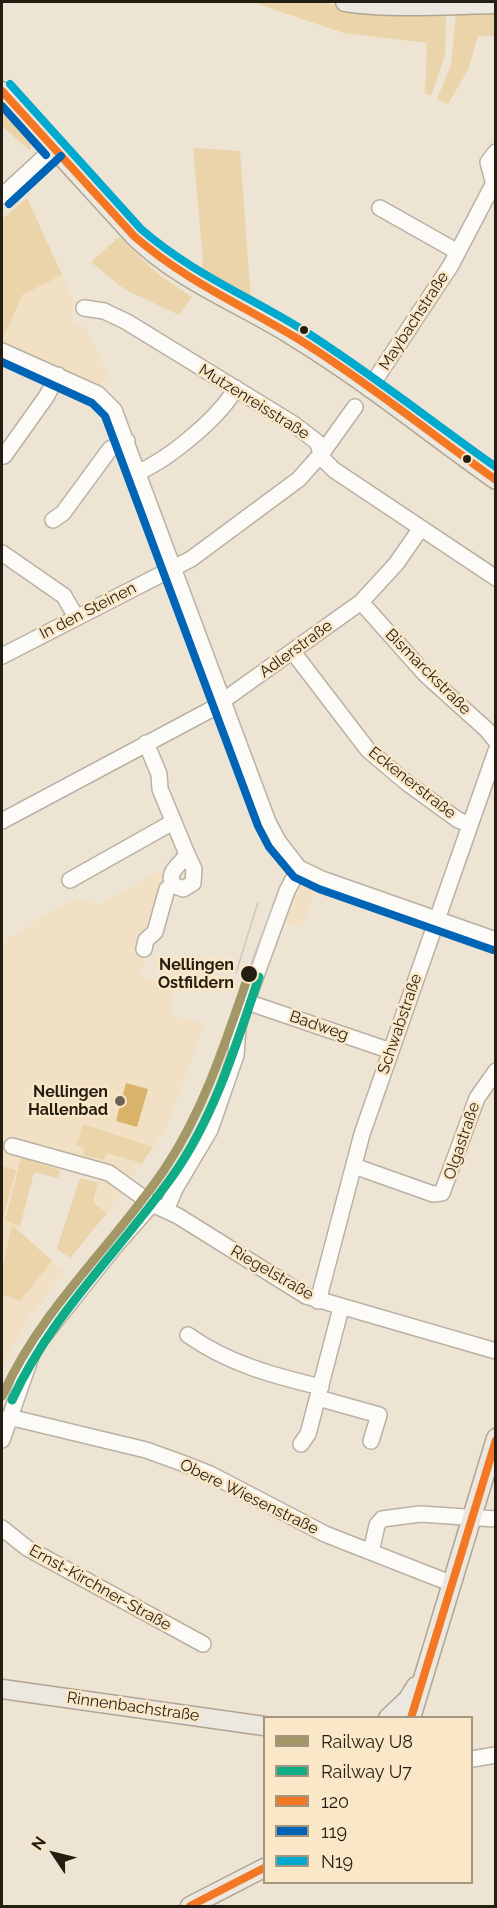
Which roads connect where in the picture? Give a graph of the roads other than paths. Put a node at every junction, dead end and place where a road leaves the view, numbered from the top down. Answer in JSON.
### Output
{"nodes":[{"id":1,"x":345,"y":2,"type":"edge"},
{"id":2,"x":442,"y":2,"type":"edge"},
{"id":3,"x":495,"y":4,"type":"edge"},
{"id":4,"x":2,"y":91,"type":"edge"},
{"id":5,"x":54,"y":148,"type":"junction"},
{"id":6,"x":495,"y":152,"type":"edge"},
{"id":7,"x":494,"y":180,"type":"edge"},
{"id":8,"x":2,"y":196,"type":"edge"},
{"id":9,"x":380,"y":208,"type":"dead end"},
{"id":10,"x":458,"y":252,"type":"junction"},
{"id":11,"x":84,"y":308,"type":"dead end"},
{"id":12,"x":2,"y":351,"type":"edge"},
{"id":13,"x":58,"y":375,"type":"junction"},
{"id":14,"x":236,"y":388,"type":"junction"},
{"id":15,"x":369,"y":389,"type":"junction"},
{"id":16,"x":355,"y":406,"type":"dead end"},
{"id":17,"x":127,"y":441,"type":"junction"},
{"id":18,"x":322,"y":453,"type":"junction"},
{"id":19,"x":4,"y":456,"type":"dead end"},
{"id":20,"x":139,"y":472,"type":"junction"},
{"id":21,"x":495,"y":480,"type":"edge"},
{"id":22,"x":53,"y":520,"type":"dead end"},
{"id":23,"x":421,"y":528,"type":"junction"},
{"id":24,"x":2,"y":553,"type":"edge"},
{"id":25,"x":174,"y":568,"type":"junction"},
{"id":26,"x":495,"y":578,"type":"edge"},
{"id":27,"x":361,"y":602,"type":"junction"},
{"id":28,"x":76,"y":617,"type":"junction"},
{"id":29,"x":293,"y":652,"type":"junction"},
{"id":30,"x":2,"y":656,"type":"edge"},
{"id":31,"x":224,"y":701,"type":"junction"},
{"id":32,"x":495,"y":741,"type":"edge"},
{"id":33,"x":146,"y":743,"type":"junction"},
{"id":34,"x":495,"y":751,"type":"edge"},
{"id":35,"x":2,"y":821,"type":"edge"},
{"id":36,"x":173,"y":822,"type":"junction"},
{"id":37,"x":469,"y":824,"type":"junction"},
{"id":38,"x":299,"y":868,"type":"junction"},
{"id":39,"x":70,"y":880,"type":"dead end"},
{"id":40,"x":436,"y":920,"type":"junction"},
{"id":41,"x":495,"y":940,"type":"edge"},
{"id":42,"x":144,"y":949,"type":"dead end"},
{"id":43,"x":247,"y":1002,"type":"junction"},
{"id":44,"x":391,"y":1051,"type":"junction"},
{"id":45,"x":495,"y":1071,"type":"edge"},
{"id":46,"x":12,"y":1146,"type":"dead end"},
{"id":47,"x":354,"y":1166,"type":"junction"},
{"id":48,"x":159,"y":1207,"type":"junction"},
{"id":49,"x":318,"y":1301,"type":"junction"},
{"id":50,"x":341,"y":1308,"type":"junction"},
{"id":51,"x":188,"y":1335,"type":"dead end"},
{"id":52,"x":495,"y":1351,"type":"edge"},
{"id":53,"x":319,"y":1392,"type":"junction"},
{"id":54,"x":9,"y":1417,"type":"junction"},
{"id":55,"x":495,"y":1438,"type":"edge"},
{"id":56,"x":2,"y":1440,"type":"edge"},
{"id":57,"x":371,"y":1441,"type":"dead end"},
{"id":58,"x":302,"y":1444,"type":"dead end"},
{"id":59,"x":471,"y":1518,"type":"junction"},
{"id":60,"x":495,"y":1519,"type":"edge"},
{"id":61,"x":2,"y":1528,"type":"edge"},
{"id":62,"x":371,"y":1552,"type":"junction"},
{"id":63,"x":450,"y":1583,"type":"junction"},
{"id":64,"x":203,"y":1644,"type":"dead end"},
{"id":65,"x":422,"y":1677,"type":"junction"},
{"id":66,"x":2,"y":1689,"type":"edge"},
{"id":67,"x":390,"y":1716,"type":"edge"},
{"id":68,"x":412,"y":1716,"type":"edge"},
{"id":69,"x":263,"y":1726,"type":"edge"},
{"id":70,"x":495,"y":1755,"type":"edge"},
{"id":71,"x":473,"y":1759,"type":"edge"},
{"id":72,"x":263,"y":1869,"type":"edge"},
{"id":73,"x":190,"y":1906,"type":"edge"}],
"edges":[{"from":1,"to":2,"type":"main road"},
{"from":2,"to":3,"type":"main road"},
{"from":4,"to":5,"type":"main road"},
{"from":5,"to":8,"type":"street"},
{"from":5,"to":15,"type":"main road"},
{"from":6,"to":7,"type":"street","name":"Maybachstraße"},
{"from":7,"to":10,"type":"street","name":"Maybachstraße"},
{"from":9,"to":10,"type":"street","name":"Maybachstraße"},
{"from":10,"to":15,"type":"street","name":"Maybachstraße"},
{"from":11,"to":14,"type":"street","name":"Mutzenreisstraße"},
{"from":12,"to":13,"type":"street"},
{"from":13,"to":17,"type":"street"},
{"from":13,"to":19,"type":"street"},
{"from":14,"to":18,"type":"street","name":"Mutzenreisstraße"},
{"from":14,"to":20,"type":"street"},
{"from":15,"to":21,"type":"main road"},
{"from":16,"to":18,"type":"street","name":"In den Steinen"},
{"from":17,"to":20,"type":"street"},
{"from":17,"to":22,"type":"street"},
{"from":18,"to":23,"type":"street","name":"Mutzenreisstraße"},
{"from":18,"to":25,"type":"street","name":"In den Steinen"},
{"from":20,"to":25,"type":"street"},
{"from":23,"to":26,"type":"street","name":"Mutzenreisstraße"},
{"from":23,"to":27,"type":"street","name":"Adlerstraße"},
{"from":24,"to":28,"type":"street"},
{"from":25,"to":28,"type":"street","name":"In den Steinen"},
{"from":25,"to":31,"type":"street"},
{"from":27,"to":29,"type":"street","name":"Adlerstraße"},
{"from":27,"to":32,"type":"street","name":"Bismarckstraße"},
{"from":28,"to":30,"type":"street","name":"In den Steinen"},
{"from":29,"to":31,"type":"street","name":"Adlerstraße"},
{"from":29,"to":37,"type":"street","name":"Eckenerstraße"},
{"from":31,"to":33,"type":"street","name":"Adlerstraße"},
{"from":31,"to":38,"type":"street"},
{"from":33,"to":35,"type":"street","name":"Adlerstraße"},
{"from":33,"to":36,"type":"street"},
{"from":34,"to":37,"type":"street","name":"Schwabstraße"},
{"from":36,"to":39,"type":"street"},
{"from":36,"to":42,"type":"street"},
{"from":37,"to":40,"type":"street","name":"Schwabstraße"},
{"from":38,"to":40,"type":"street"},
{"from":38,"to":43,"type":"street"},
{"from":40,"to":41,"type":"street"},
{"from":40,"to":44,"type":"street","name":"Schwabstraße"},
{"from":43,"to":44,"type":"street","name":"Badweg"},
{"from":43,"to":48,"type":"street"},
{"from":44,"to":47,"type":"street","name":"Schwabstraße"},
{"from":45,"to":47,"type":"street","name":"Olgastraße"},
{"from":46,"to":48,"type":"street","name":"Riegelstraße"},
{"from":47,"to":49,"type":"street","name":"Schwabstraße"},
{"from":48,"to":49,"type":"street","name":"Riegelstraße"},
{"from":48,"to":54,"type":"street"},
{"from":49,"to":50,"type":"street","name":"Riegelstraße"},
{"from":50,"to":52,"type":"street","name":"Riegelstraße"},
{"from":50,"to":53,"type":"street"},
{"from":51,"to":53,"type":"street"},
{"from":53,"to":57,"type":"street"},
{"from":53,"to":58,"type":"street"},
{"from":54,"to":56,"type":"street"},
{"from":54,"to":62,"type":"street","name":"Obere Wiesenstraße"},
{"from":55,"to":59,"type":"main road"},
{"from":59,"to":60,"type":"street"},
{"from":59,"to":62,"type":"street"},
{"from":59,"to":63,"type":"main road"},
{"from":61,"to":64,"type":"street","name":"Ernst-Kirchner-Straße"},
{"from":62,"to":63,"type":"street","name":"Obere Wiesenstraße"},
{"from":63,"to":65,"type":"main road"},
{"from":65,"to":67,"type":"main road"},
{"from":65,"to":68,"type":"main road"},
{"from":66,"to":69,"type":"main road","name":"Rinnenbachstraße"},
{"from":70,"to":71,"type":"street"},
{"from":72,"to":73,"type":"main road"}]}
